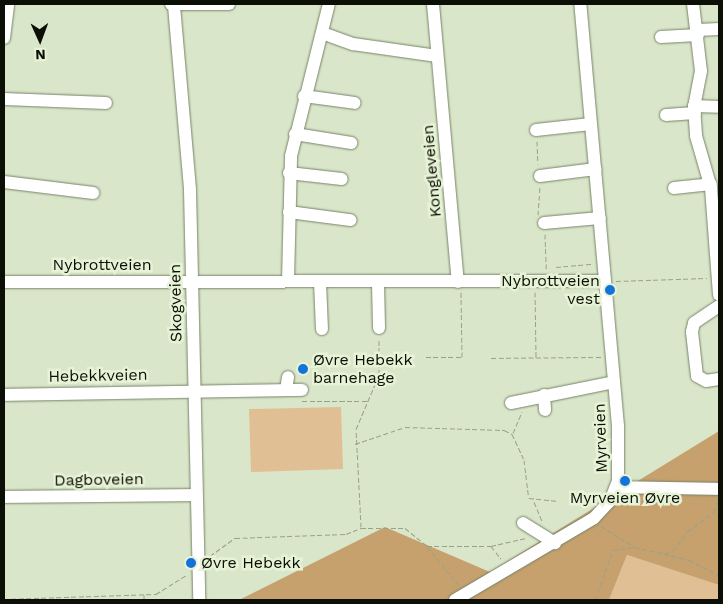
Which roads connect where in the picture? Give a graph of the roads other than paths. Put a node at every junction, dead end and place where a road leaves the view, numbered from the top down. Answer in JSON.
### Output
{"nodes":[{"id":1,"x":8,"y":4,"type":"edge"},
{"id":2,"x":14,"y":4,"type":"edge"},
{"id":3,"x":229,"y":4,"type":"edge"},
{"id":4,"x":329,"y":4,"type":"edge"},
{"id":5,"x":433,"y":4,"type":"edge"},
{"id":6,"x":580,"y":4,"type":"edge"},
{"id":7,"x":693,"y":4,"type":"edge"},
{"id":8,"x":172,"y":5,"type":"edge"},
{"id":9,"x":719,"y":29,"type":"edge"},
{"id":10,"x":698,"y":32,"type":"junction"},
{"id":11,"x":324,"y":34,"type":"junction"},
{"id":12,"x":661,"y":37,"type":"dead end"},
{"id":13,"x":4,"y":38,"type":"edge"},
{"id":14,"x":438,"y":56,"type":"junction"},
{"id":15,"x":304,"y":96,"type":"junction"},
{"id":16,"x":4,"y":99,"type":"edge"},
{"id":17,"x":106,"y":102,"type":"dead end"},
{"id":18,"x":355,"y":103,"type":"dead end"},
{"id":19,"x":716,"y":107,"type":"edge"},
{"id":20,"x":694,"y":109,"type":"junction"},
{"id":21,"x":666,"y":115,"type":"dead end"},
{"id":22,"x":591,"y":124,"type":"junction"},
{"id":23,"x":536,"y":130,"type":"road end"},
{"id":24,"x":295,"y":134,"type":"junction"},
{"id":25,"x":351,"y":143,"type":"dead end"},
{"id":26,"x":596,"y":169,"type":"junction"},
{"id":27,"x":289,"y":172,"type":"junction"},
{"id":28,"x":538,"y":173,"type":"road end"},
{"id":29,"x":342,"y":179,"type":"dead end"},
{"id":30,"x":4,"y":182,"type":"edge"},
{"id":31,"x":714,"y":187,"type":"edge"},
{"id":32,"x":674,"y":188,"type":"dead end"},
{"id":33,"x":93,"y":193,"type":"dead end"},
{"id":34,"x":289,"y":212,"type":"junction"},
{"id":35,"x":600,"y":218,"type":"junction"},
{"id":36,"x":350,"y":220,"type":"dead end"},
{"id":37,"x":544,"y":223,"type":"dead end"},
{"id":38,"x":717,"y":225,"type":"edge"},
{"id":39,"x":193,"y":281,"type":"junction"},
{"id":40,"x":288,"y":281,"type":"junction"},
{"id":41,"x":605,"y":281,"type":"junction"},
{"id":42,"x":4,"y":282,"type":"edge"},
{"id":43,"x":320,"y":282,"type":"junction"},
{"id":44,"x":458,"y":282,"type":"junction"},
{"id":45,"x":378,"y":283,"type":"junction"},
{"id":46,"x":719,"y":295,"type":"edge"},
{"id":47,"x":719,"y":306,"type":"edge"},
{"id":48,"x":379,"y":328,"type":"road end"},
{"id":49,"x":322,"y":329,"type":"dead end"},
{"id":50,"x":719,"y":379,"type":"edge"},
{"id":51,"x":614,"y":382,"type":"junction"},
{"id":52,"x":292,"y":386,"type":"road end"},
{"id":53,"x":193,"y":390,"type":"junction"},
{"id":54,"x":4,"y":395,"type":"edge"},
{"id":55,"x":544,"y":395,"type":"junction"},
{"id":56,"x":511,"y":403,"type":"dead end"},
{"id":57,"x":545,"y":410,"type":"dead end"},
{"id":58,"x":617,"y":487,"type":"junction"},
{"id":59,"x":719,"y":489,"type":"edge"},
{"id":60,"x":195,"y":495,"type":"junction"},
{"id":61,"x":4,"y":497,"type":"edge"},
{"id":62,"x":523,"y":523,"type":"dead end"},
{"id":63,"x":555,"y":543,"type":"junction"},
{"id":64,"x":460,"y":597,"type":"edge"},
{"id":65,"x":199,"y":600,"type":"edge"}],
"edges":[{"from":1,"to":2,"type":"street"},
{"from":1,"to":13,"type":"street"},
{"from":3,"to":8,"type":"street"},
{"from":4,"to":11,"type":"street"},
{"from":5,"to":14,"type":"street","name":"Kongleveien"},
{"from":6,"to":22,"type":"street","name":"Myrveien"},
{"from":7,"to":10,"type":"street"},
{"from":8,"to":39,"type":"street","name":"Skogveien"},
{"from":9,"to":10,"type":"street"},
{"from":10,"to":12,"type":"street"},
{"from":10,"to":20,"type":"street"},
{"from":11,"to":14,"type":"street"},
{"from":11,"to":15,"type":"street"},
{"from":14,"to":44,"type":"street","name":"Kongleveien"},
{"from":15,"to":18,"type":"street"},
{"from":15,"to":24,"type":"street"},
{"from":16,"to":17,"type":"street"},
{"from":19,"to":20,"type":"street"},
{"from":20,"to":21,"type":"street"},
{"from":20,"to":31,"type":"street"},
{"from":22,"to":23,"type":"street"},
{"from":22,"to":26,"type":"street","name":"Myrveien"},
{"from":24,"to":25,"type":"street"},
{"from":24,"to":27,"type":"street"},
{"from":26,"to":28,"type":"street"},
{"from":26,"to":35,"type":"street","name":"Myrveien"},
{"from":27,"to":29,"type":"street"},
{"from":27,"to":34,"type":"street"},
{"from":30,"to":33,"type":"street"},
{"from":31,"to":32,"type":"street"},
{"from":31,"to":38,"type":"street"},
{"from":34,"to":36,"type":"street"},
{"from":34,"to":40,"type":"street"},
{"from":35,"to":37,"type":"street"},
{"from":35,"to":41,"type":"street","name":"Myrveien"},
{"from":38,"to":46,"type":"street"},
{"from":39,"to":40,"type":"street","name":"Nybrottveien"},
{"from":39,"to":42,"type":"street","name":"Nybrottveien"},
{"from":39,"to":53,"type":"street","name":"Skogveien"},
{"from":40,"to":43,"type":"street","name":"Nybrottveien"},
{"from":41,"to":44,"type":"street","name":"Nybrottveien"},
{"from":41,"to":51,"type":"street","name":"Myrveien"},
{"from":43,"to":45,"type":"street","name":"Nybrottveien"},
{"from":43,"to":49,"type":"street"},
{"from":44,"to":45,"type":"street","name":"Nybrottveien"},
{"from":45,"to":48,"type":"street"},
{"from":47,"to":50,"type":"street"},
{"from":51,"to":55,"type":"street"},
{"from":51,"to":58,"type":"street","name":"Myrveien"},
{"from":52,"to":53,"type":"street","name":"Hebekkveien"},
{"from":53,"to":54,"type":"street","name":"Hebekkveien"},
{"from":53,"to":60,"type":"street","name":"Skogveien"},
{"from":55,"to":56,"type":"street"},
{"from":55,"to":57,"type":"street"},
{"from":58,"to":59,"type":"street"},
{"from":58,"to":63,"type":"street","name":"Myrveien"},
{"from":60,"to":61,"type":"street","name":"Dagboveien"},
{"from":60,"to":65,"type":"street","name":"Skogveien"},
{"from":62,"to":63,"type":"street"},
{"from":63,"to":64,"type":"street","name":"Myrveien"}]}
